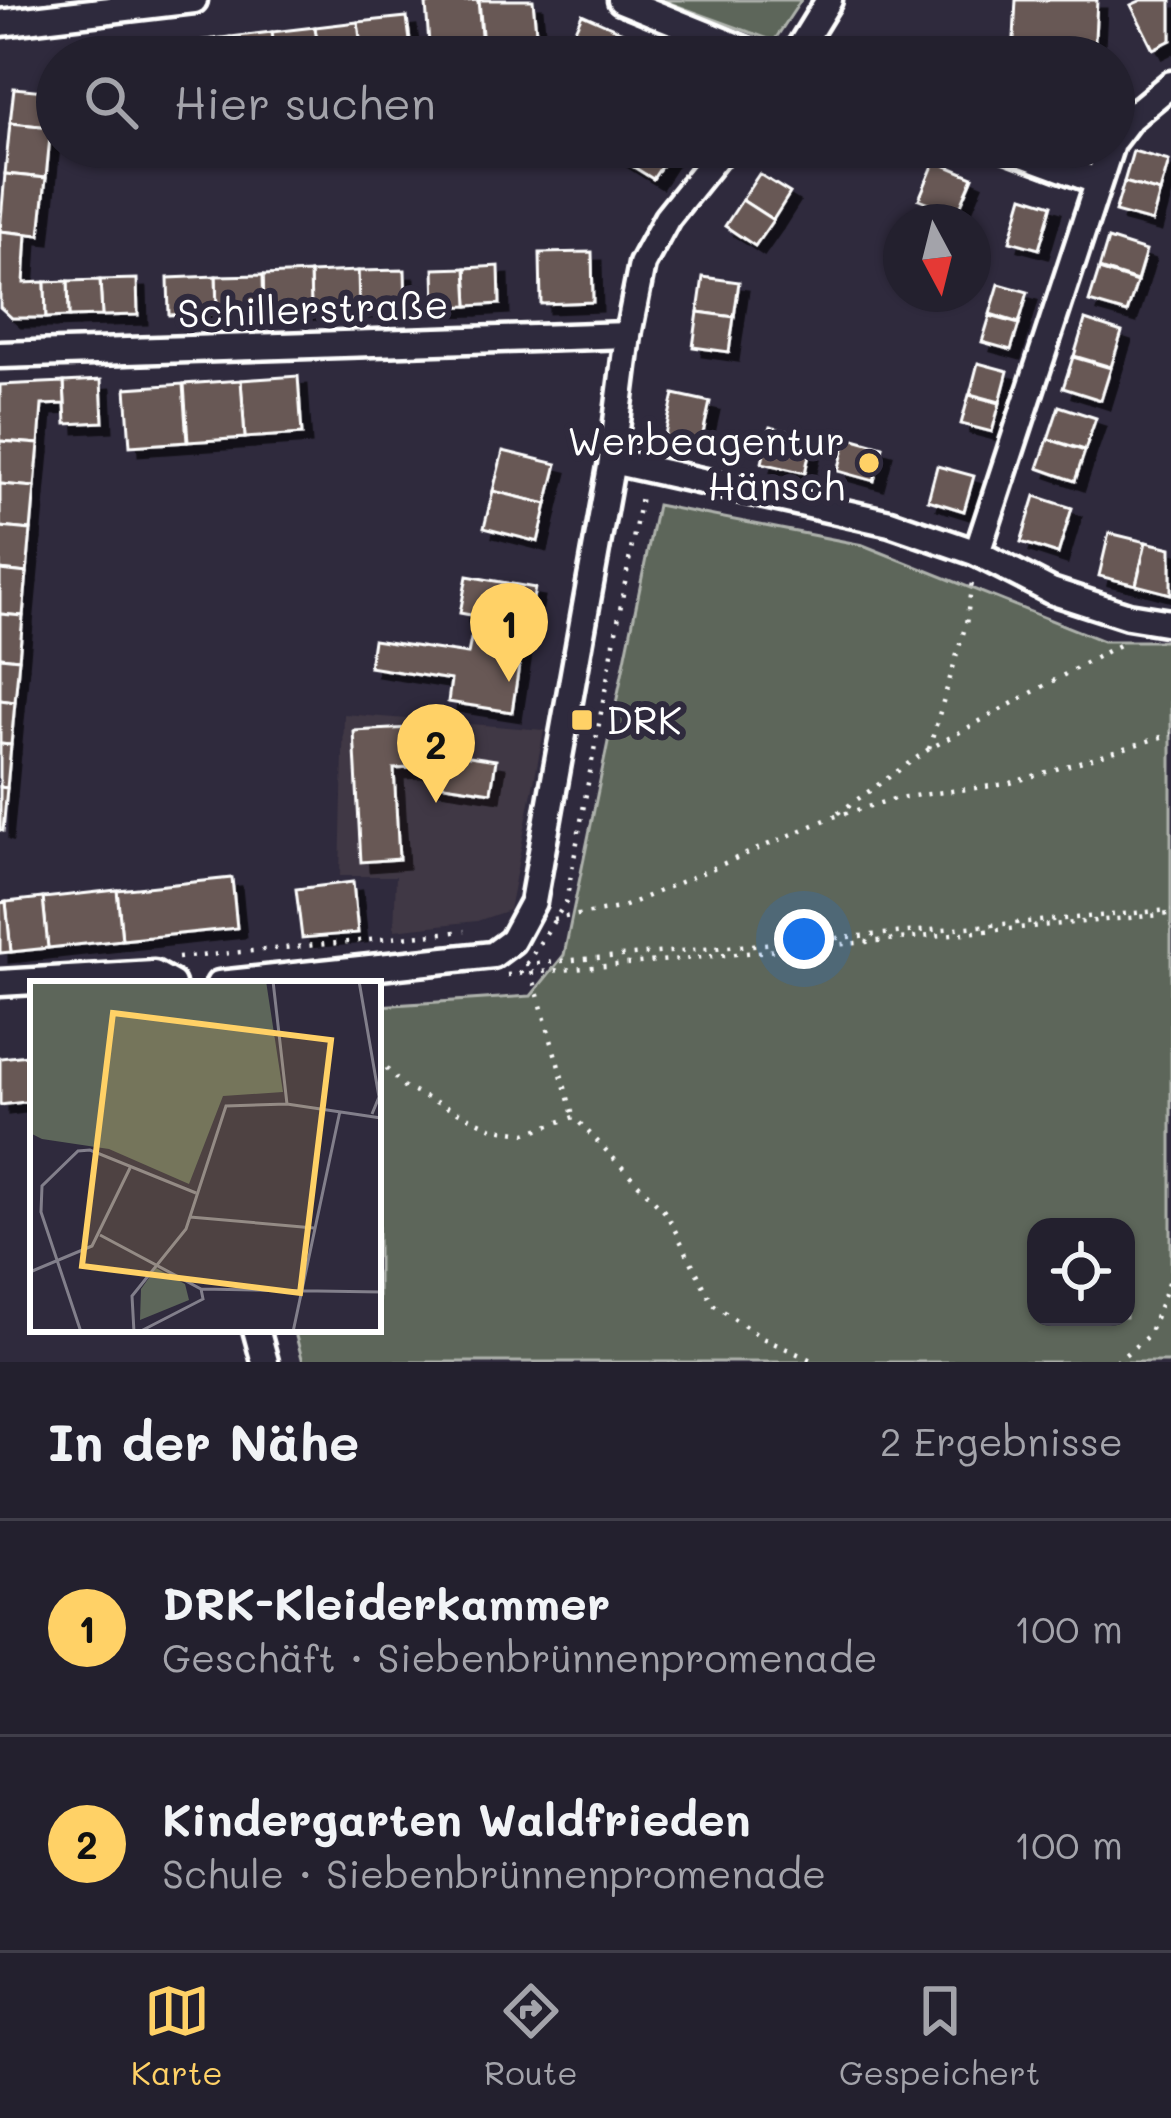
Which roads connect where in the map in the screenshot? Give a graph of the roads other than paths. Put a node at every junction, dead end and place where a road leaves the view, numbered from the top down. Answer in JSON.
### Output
{"nodes":[{"id":1,"x":194,"y":0,"type":"edge"},
{"id":2,"x":621,"y":0,"type":"edge"},
{"id":3,"x":829,"y":0,"type":"edge"},
{"id":4,"x":0,"y":23,"type":"edge"},
{"id":5,"x":710,"y":36,"type":"edge"},
{"id":6,"x":807,"y":36,"type":"edge"},
{"id":7,"x":1171,"y":84,"type":"edge"},
{"id":8,"x":1135,"y":114,"type":"edge"},
{"id":9,"x":707,"y":168,"type":"edge"},
{"id":10,"x":1061,"y":168,"type":"edge"},
{"id":11,"x":1101,"y":168,"type":"edge"},
{"id":12,"x":1096,"y":181,"type":"junction"},
{"id":13,"x":628,"y":335,"type":"junction"},
{"id":14,"x":0,"y":355,"type":"edge"},
{"id":15,"x":612,"y":461,"type":"junction"},
{"id":16,"x":977,"y":553,"type":"junction"},
{"id":17,"x":1165,"y":623,"type":"edge"},
{"id":18,"x":163,"y":979,"type":"edge"},
{"id":19,"x":82,"y":981,"type":"edge"},
{"id":20,"x":263,"y":981,"type":"edge"},
{"id":21,"x":30,"y":982,"type":"edge"},
{"id":22,"x":0,"y":983,"type":"edge"},
{"id":23,"x":257,"y":1332,"type":"edge"},
{"id":24,"x":266,"y":1362,"type":"edge"}],
"edges":[{"from":1,"to":4,"type":"street"},
{"from":2,"to":5,"type":"street"},
{"from":3,"to":6,"type":"street"},
{"from":7,"to":8,"type":"street"},
{"from":9,"to":13,"type":"street"},
{"from":10,"to":12,"type":"street"},
{"from":11,"to":12,"type":"street"},
{"from":12,"to":16,"type":"street"},
{"from":13,"to":14,"type":"street","name":"Schillerstraße"},
{"from":13,"to":15,"type":"street"},
{"from":15,"to":16,"type":"street"},
{"from":15,"to":20,"type":"street"},
{"from":16,"to":17,"type":"street"},
{"from":18,"to":19,"type":"street"},
{"from":21,"to":22,"type":"street"},
{"from":23,"to":24,"type":"street"}]}
